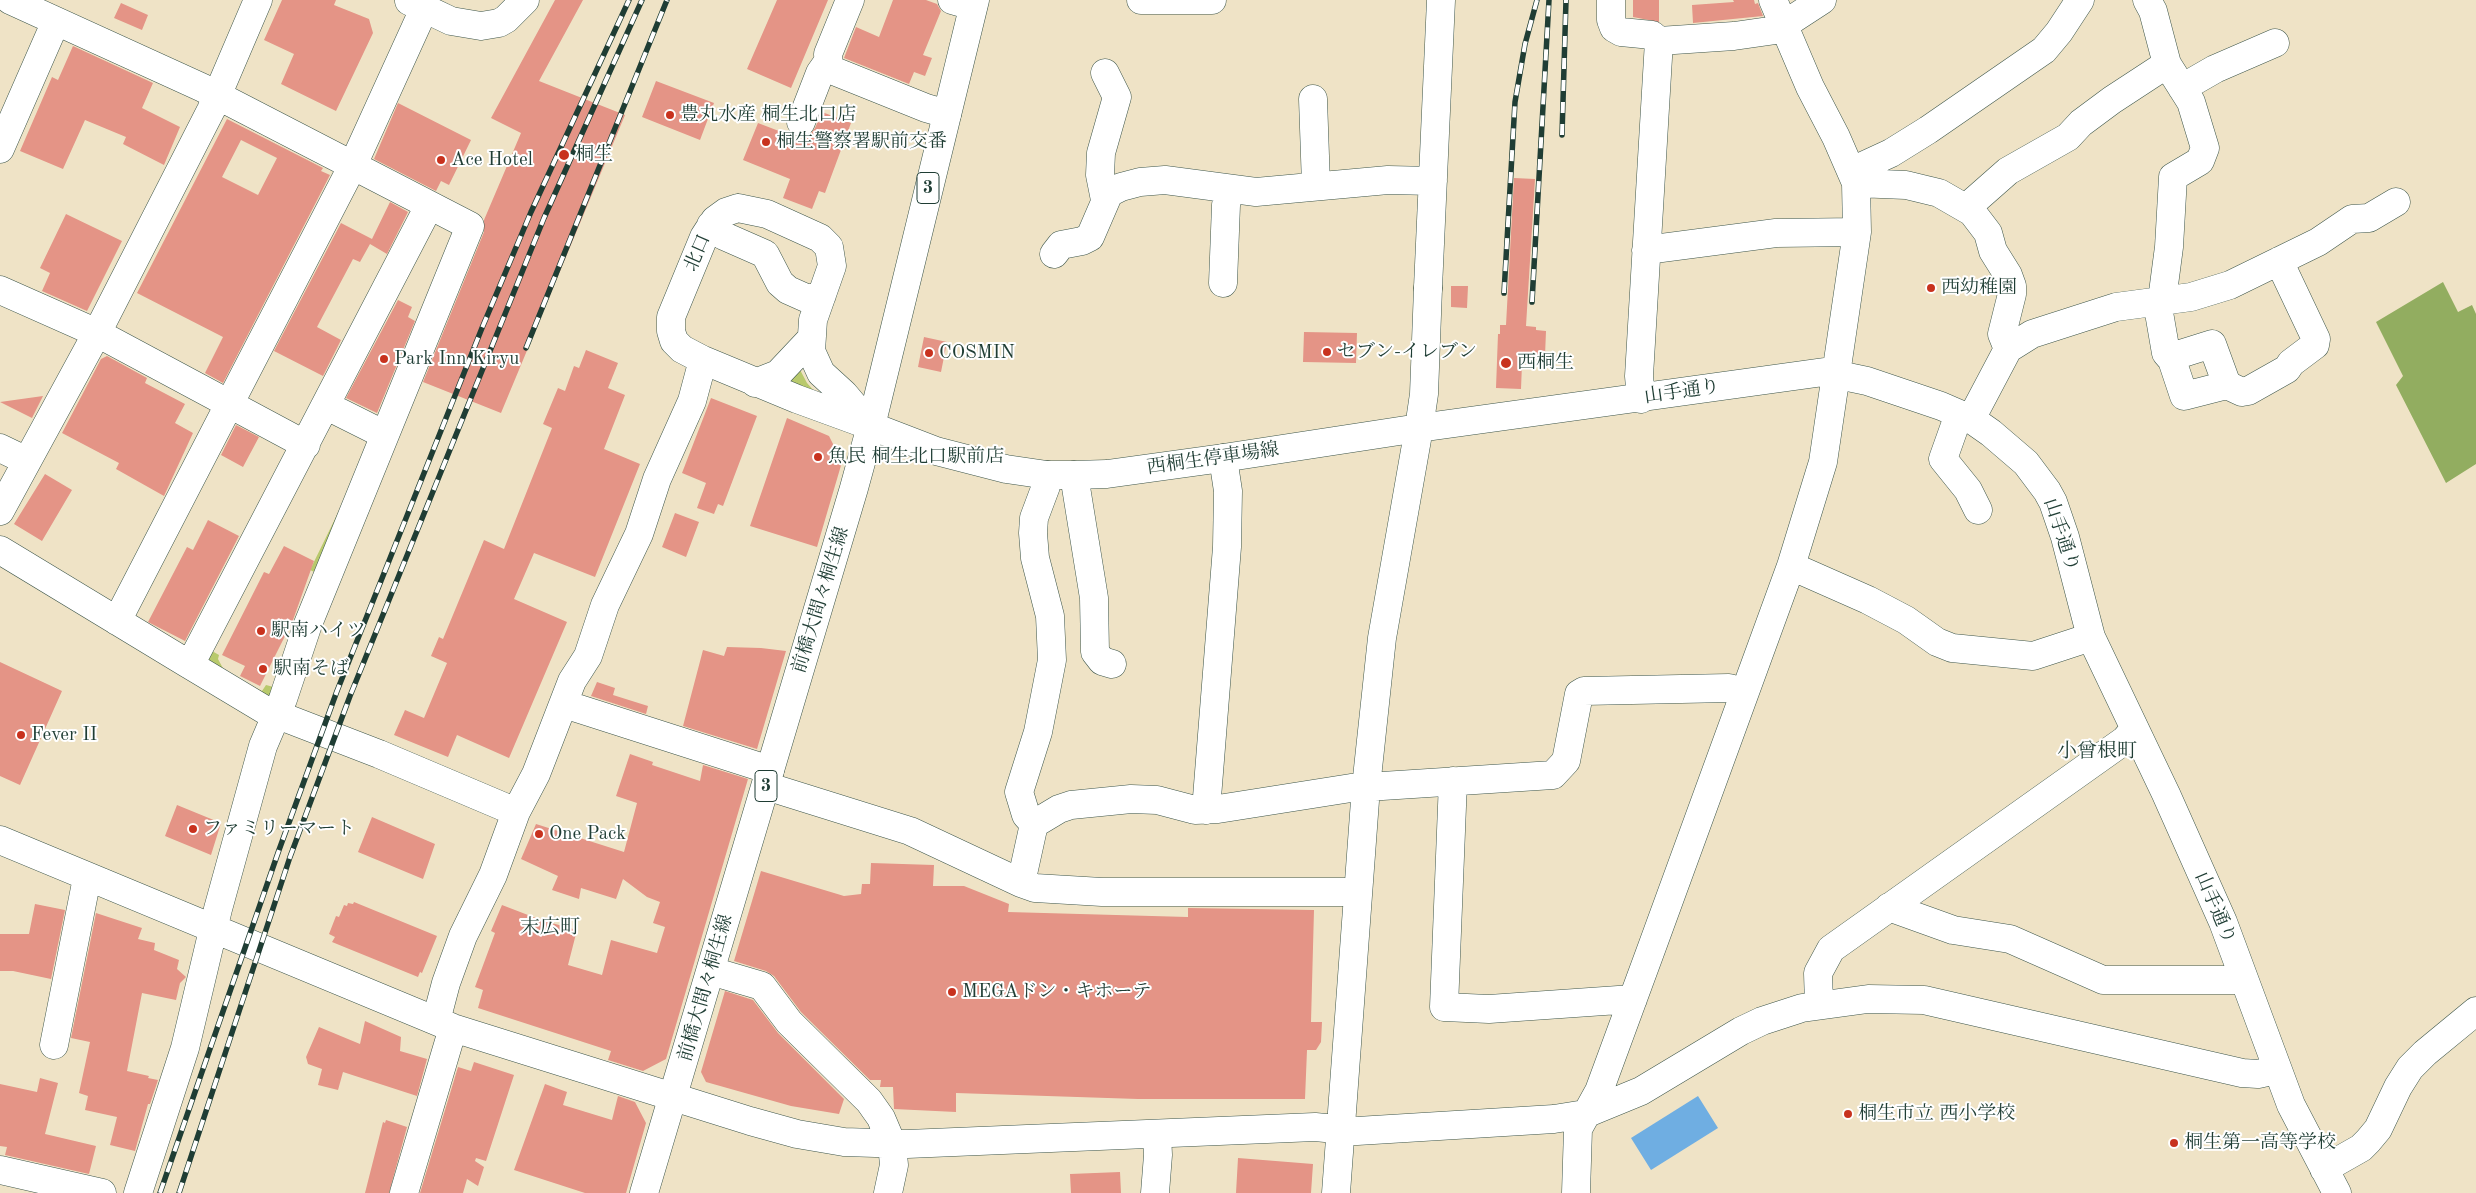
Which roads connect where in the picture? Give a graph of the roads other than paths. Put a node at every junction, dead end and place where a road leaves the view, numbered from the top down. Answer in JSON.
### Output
{"nodes":[{"id":1,"x":10,"y":0,"type":"edge"},
{"id":2,"x":258,"y":0,"type":"edge"},
{"id":3,"x":525,"y":0,"type":"edge"},
{"id":4,"x":850,"y":0,"type":"edge"},
{"id":5,"x":1141,"y":0,"type":"edge"},
{"id":6,"x":1212,"y":0,"type":"edge"},
{"id":7,"x":1441,"y":0,"type":"edge"},
{"id":8,"x":1611,"y":0,"type":"edge"},
{"id":9,"x":1773,"y":0,"type":"edge"},
{"id":10,"x":1822,"y":0,"type":"edge"},
{"id":11,"x":2080,"y":0,"type":"edge"},
{"id":12,"x":2147,"y":0,"type":"edge"},
{"id":13,"x":967,"y":2,"type":"edge"},
{"id":14,"x":416,"y":5,"type":"edge"},
{"id":15,"x":56,"y":21,"type":"junction"},
{"id":16,"x":1784,"y":26,"type":"junction"},
{"id":17,"x":1659,"y":41,"type":"junction"},
{"id":18,"x":2275,"y":43,"type":"dead end"},
{"id":19,"x":827,"y":63,"type":"junction"},
{"id":20,"x":2167,"y":64,"type":"junction"},
{"id":21,"x":1105,"y":73,"type":"dead end"},
{"id":22,"x":2182,"y":88,"type":"junction"},
{"id":23,"x":217,"y":95,"type":"junction"},
{"id":24,"x":1312,"y":99,"type":"dead end"},
{"id":25,"x":947,"y":114,"type":"junction"},
{"id":26,"x":801,"y":122,"type":"dead end"},
{"id":27,"x":0,"y":149,"type":"edge"},
{"id":28,"x":353,"y":166,"type":"junction"},
{"id":29,"x":1854,"y":177,"type":"junction"},
{"id":30,"x":1433,"y":181,"type":"junction"},
{"id":31,"x":1316,"y":186,"type":"junction"},
{"id":32,"x":1229,"y":190,"type":"junction"},
{"id":33,"x":1105,"y":200,"type":"junction"},
{"id":34,"x":2396,"y":202,"type":"dead end"},
{"id":35,"x":429,"y":206,"type":"junction"},
{"id":36,"x":1966,"y":208,"type":"junction"},
{"id":37,"x":711,"y":225,"type":"junction"},
{"id":38,"x":1857,"y":232,"type":"junction"},
{"id":39,"x":1646,"y":250,"type":"junction"},
{"id":40,"x":1054,"y":254,"type":"dead end"},
{"id":41,"x":2278,"y":261,"type":"junction"},
{"id":42,"x":1223,"y":283,"type":"dead end"},
{"id":43,"x":0,"y":290,"type":"edge"},
{"id":44,"x":822,"y":295,"type":"junction"},
{"id":45,"x":2160,"y":301,"type":"junction"},
{"id":46,"x":96,"y":333,"type":"junction"},
{"id":47,"x":810,"y":340,"type":"junction"},
{"id":48,"x":2008,"y":348,"type":"junction"},
{"id":49,"x":703,"y":360,"type":"junction"},
{"id":50,"x":2172,"y":360,"type":"junction"},
{"id":51,"x":1837,"y":373,"type":"junction"},
{"id":52,"x":755,"y":383,"type":"junction"},
{"id":53,"x":2227,"y":385,"type":"junction"},
{"id":54,"x":1641,"y":399,"type":"junction"},
{"id":55,"x":230,"y":404,"type":"junction"},
{"id":56,"x":327,"y":406,"type":"junction"},
{"id":57,"x":1965,"y":417,"type":"junction"},
{"id":58,"x":871,"y":426,"type":"junction"},
{"id":59,"x":1419,"y":428,"type":"junction"},
{"id":60,"x":385,"y":435,"type":"junction"},
{"id":61,"x":306,"y":445,"type":"junction"},
{"id":62,"x":0,"y":448,"type":"edge"},
{"id":63,"x":1223,"y":458,"type":"junction"},
{"id":64,"x":27,"y":461,"type":"junction"},
{"id":65,"x":1047,"y":475,"type":"junction"},
{"id":66,"x":1074,"y":475,"type":"junction"},
{"id":67,"x":1978,"y":510,"type":"dead end"},
{"id":68,"x":0,"y":511,"type":"edge"},
{"id":69,"x":0,"y":550,"type":"edge"},
{"id":70,"x":1791,"y":566,"type":"junction"},
{"id":71,"x":117,"y":621,"type":"junction"},
{"id":72,"x":2091,"y":637,"type":"junction"},
{"id":73,"x":1112,"y":664,"type":"dead end"},
{"id":74,"x":190,"y":665,"type":"junction"},
{"id":75,"x":1744,"y":692,"type":"junction"},
{"id":76,"x":564,"y":704,"type":"junction"},
{"id":77,"x":276,"y":714,"type":"junction"},
{"id":78,"x":2134,"y":729,"type":"junction"},
{"id":79,"x":768,"y":778,"type":"junction"},
{"id":80,"x":1453,"y":781,"type":"junction"},
{"id":81,"x":1366,"y":787,"type":"junction"},
{"id":82,"x":1206,"y":810,"type":"junction"},
{"id":83,"x":516,"y":812,"type":"junction"},
{"id":84,"x":1034,"y":824,"type":"junction"},
{"id":85,"x":0,"y":840,"type":"edge"},
{"id":86,"x":87,"y":878,"type":"junction"},
{"id":87,"x":1021,"y":883,"type":"junction"},
{"id":88,"x":1357,"y":892,"type":"junction"},
{"id":89,"x":1889,"y":907,"type":"junction"},
{"id":90,"x":213,"y":929,"type":"junction"},
{"id":91,"x":711,"y":971,"type":"junction"},
{"id":92,"x":2244,"y":980,"type":"junction"},
{"id":93,"x":1633,"y":999,"type":"junction"},
{"id":94,"x":1818,"y":1004,"type":"junction"},
{"id":95,"x":2476,"y":1012,"type":"edge"},
{"id":96,"x":444,"y":1024,"type":"junction"},
{"id":97,"x":54,"y":1045,"type":"dead end"},
{"id":98,"x":2276,"y":1070,"type":"junction"},
{"id":99,"x":674,"y":1098,"type":"junction"},
{"id":100,"x":1585,"y":1114,"type":"junction"},
{"id":101,"x":1340,"y":1129,"type":"junction"},
{"id":102,"x":1157,"y":1134,"type":"junction"},
{"id":103,"x":892,"y":1144,"type":"junction"},
{"id":104,"x":2324,"y":1169,"type":"junction"},
{"id":105,"x":0,"y":1170,"type":"edge"},
{"id":106,"x":38,"y":1186,"type":"edge"},
{"id":107,"x":102,"y":1193,"type":"edge"},
{"id":108,"x":138,"y":1193,"type":"edge"},
{"id":109,"x":404,"y":1193,"type":"edge"},
{"id":110,"x":644,"y":1193,"type":"edge"},
{"id":111,"x":888,"y":1193,"type":"edge"},
{"id":112,"x":1155,"y":1193,"type":"edge"},
{"id":113,"x":1336,"y":1193,"type":"edge"},
{"id":114,"x":1576,"y":1193,"type":"edge"},
{"id":115,"x":2337,"y":1193,"type":"edge"}],
"edges":[{"from":1,"to":15,"type":"street"},
{"from":2,"to":23,"type":"street"},
{"from":3,"to":14,"type":"street"},
{"from":4,"to":19,"type":"street"},
{"from":5,"to":6,"type":"street"},
{"from":7,"to":30,"type":"street"},
{"from":8,"to":17,"type":"street"},
{"from":9,"to":16,"type":"street"},
{"from":10,"to":16,"type":"street"},
{"from":11,"to":29,"type":"street"},
{"from":12,"to":20,"type":"street"},
{"from":13,"to":25,"type":"street","name":"前橋大間々桐生線","number":"3"},
{"from":14,"to":28,"type":"street"},
{"from":15,"to":23,"type":"street"},
{"from":15,"to":27,"type":"street"},
{"from":16,"to":17,"type":"street"},
{"from":16,"to":29,"type":"street"},
{"from":17,"to":39,"type":"street"},
{"from":18,"to":22,"type":"street"},
{"from":19,"to":25,"type":"street"},
{"from":19,"to":26,"type":"street"},
{"from":20,"to":22,"type":"street"},
{"from":20,"to":36,"type":"street"},
{"from":21,"to":33,"type":"street"},
{"from":22,"to":45,"type":"street"},
{"from":23,"to":28,"type":"street"},
{"from":23,"to":46,"type":"street"},
{"from":24,"to":31,"type":"street"},
{"from":25,"to":58,"type":"street","name":"前橋大間々桐生線","number":"3"},
{"from":28,"to":35,"type":"street"},
{"from":28,"to":55,"type":"street"},
{"from":29,"to":36,"type":"street"},
{"from":29,"to":38,"type":"street"},
{"from":30,"to":31,"type":"street"},
{"from":30,"to":59,"type":"street"},
{"from":31,"to":32,"type":"street"},
{"from":32,"to":33,"type":"street"},
{"from":32,"to":42,"type":"street"},
{"from":33,"to":40,"type":"street"},
{"from":34,"to":41,"type":"street"},
{"from":35,"to":56,"type":"street"},
{"from":35,"to":60,"type":"street"},
{"from":36,"to":48,"type":"street"},
{"from":37,"to":44,"type":"street"},
{"from":37,"to":44,"type":"street","name":"北口","number":"北口"},
{"from":37,"to":49,"type":"street","name":"北口","number":"北口"},
{"from":38,"to":39,"type":"street"},
{"from":38,"to":51,"type":"street"},
{"from":39,"to":54,"type":"street"},
{"from":41,"to":45,"type":"street"},
{"from":41,"to":53,"type":"street"},
{"from":43,"to":46,"type":"street"},
{"from":44,"to":47,"type":"street","name":"北口","number":"北口"},
{"from":45,"to":48,"type":"street"},
{"from":45,"to":50,"type":"street"},
{"from":46,"to":55,"type":"street"},
{"from":46,"to":64,"type":"street"},
{"from":47,"to":52,"type":"street"},
{"from":47,"to":58,"type":"street","name":"北口","number":"北口"},
{"from":48,"to":57,"type":"street"},
{"from":49,"to":52,"type":"street","name":"北口","number":"北口"},
{"from":49,"to":76,"type":"street"},
{"from":50,"to":53,"type":"street"},
{"from":50,"to":53,"type":"street"},
{"from":51,"to":54,"type":"street","name":"山手通り"},
{"from":51,"to":57,"type":"street","name":"山手通り"},
{"from":51,"to":70,"type":"street"},
{"from":52,"to":58,"type":"street","name":"北口","number":"北口"},
{"from":54,"to":59,"type":"street","name":"山手通り"},
{"from":55,"to":61,"type":"street"},
{"from":55,"to":71,"type":"street"},
{"from":56,"to":60,"type":"street"},
{"from":56,"to":61,"type":"street"},
{"from":57,"to":67,"type":"street"},
{"from":57,"to":72,"type":"street","name":"山手通り"},
{"from":58,"to":65,"type":"street","name":"西桐生停車場線"},
{"from":58,"to":79,"type":"street","name":"前橋大間々桐生線","number":"3"},
{"from":59,"to":63,"type":"street","name":"西桐生停車場線"},
{"from":59,"to":81,"type":"street"},
{"from":60,"to":77,"type":"street"},
{"from":61,"to":74,"type":"street"},
{"from":62,"to":64,"type":"street"},
{"from":63,"to":66,"type":"street","name":"西桐生停車場線"},
{"from":63,"to":82,"type":"street"},
{"from":64,"to":68,"type":"street"},
{"from":65,"to":66,"type":"street","name":"西桐生停車場線"},
{"from":65,"to":84,"type":"street"},
{"from":66,"to":73,"type":"street"},
{"from":69,"to":71,"type":"street"},
{"from":70,"to":72,"type":"street"},
{"from":70,"to":75,"type":"street"},
{"from":71,"to":74,"type":"street"},
{"from":72,"to":78,"type":"street","name":"山手通り"},
{"from":74,"to":77,"type":"street"},
{"from":75,"to":80,"type":"street"},
{"from":75,"to":93,"type":"street"},
{"from":76,"to":79,"type":"street"},
{"from":76,"to":83,"type":"street"},
{"from":77,"to":83,"type":"street"},
{"from":77,"to":90,"type":"street"},
{"from":78,"to":89,"type":"street"},
{"from":78,"to":92,"type":"street","name":"山手通り"},
{"from":79,"to":87,"type":"street"},
{"from":79,"to":91,"type":"street","name":"前橋大間々桐生線","number":"3"},
{"from":80,"to":81,"type":"street"},
{"from":80,"to":93,"type":"street"},
{"from":81,"to":82,"type":"street"},
{"from":81,"to":88,"type":"street"},
{"from":82,"to":84,"type":"street"},
{"from":83,"to":96,"type":"street"},
{"from":84,"to":87,"type":"street"},
{"from":85,"to":86,"type":"street"},
{"from":86,"to":90,"type":"street"},
{"from":86,"to":97,"type":"street"},
{"from":87,"to":88,"type":"street"},
{"from":88,"to":101,"type":"street"},
{"from":89,"to":92,"type":"street"},
{"from":89,"to":94,"type":"street"},
{"from":90,"to":96,"type":"street"},
{"from":90,"to":108,"type":"street"},
{"from":91,"to":99,"type":"street","name":"前橋大間々桐生線","number":"3"},
{"from":91,"to":103,"type":"street"},
{"from":92,"to":98,"type":"street","name":"山手通り"},
{"from":93,"to":100,"type":"street"},
{"from":94,"to":98,"type":"street"},
{"from":94,"to":100,"type":"street"},
{"from":95,"to":104,"type":"street"},
{"from":96,"to":99,"type":"street"},
{"from":96,"to":109,"type":"street"},
{"from":98,"to":104,"type":"street","name":"山手通り"},
{"from":99,"to":103,"type":"street"},
{"from":99,"to":110,"type":"street","name":"前橋大間々桐生線","number":"3"},
{"from":100,"to":101,"type":"street"},
{"from":100,"to":114,"type":"street"},
{"from":101,"to":102,"type":"street"},
{"from":101,"to":113,"type":"street"},
{"from":102,"to":103,"type":"street"},
{"from":102,"to":112,"type":"street"},
{"from":103,"to":111,"type":"street"},
{"from":104,"to":115,"type":"street","name":"山手通り"},
{"from":105,"to":106,"type":"street"},
{"from":106,"to":107,"type":"street"}]}
